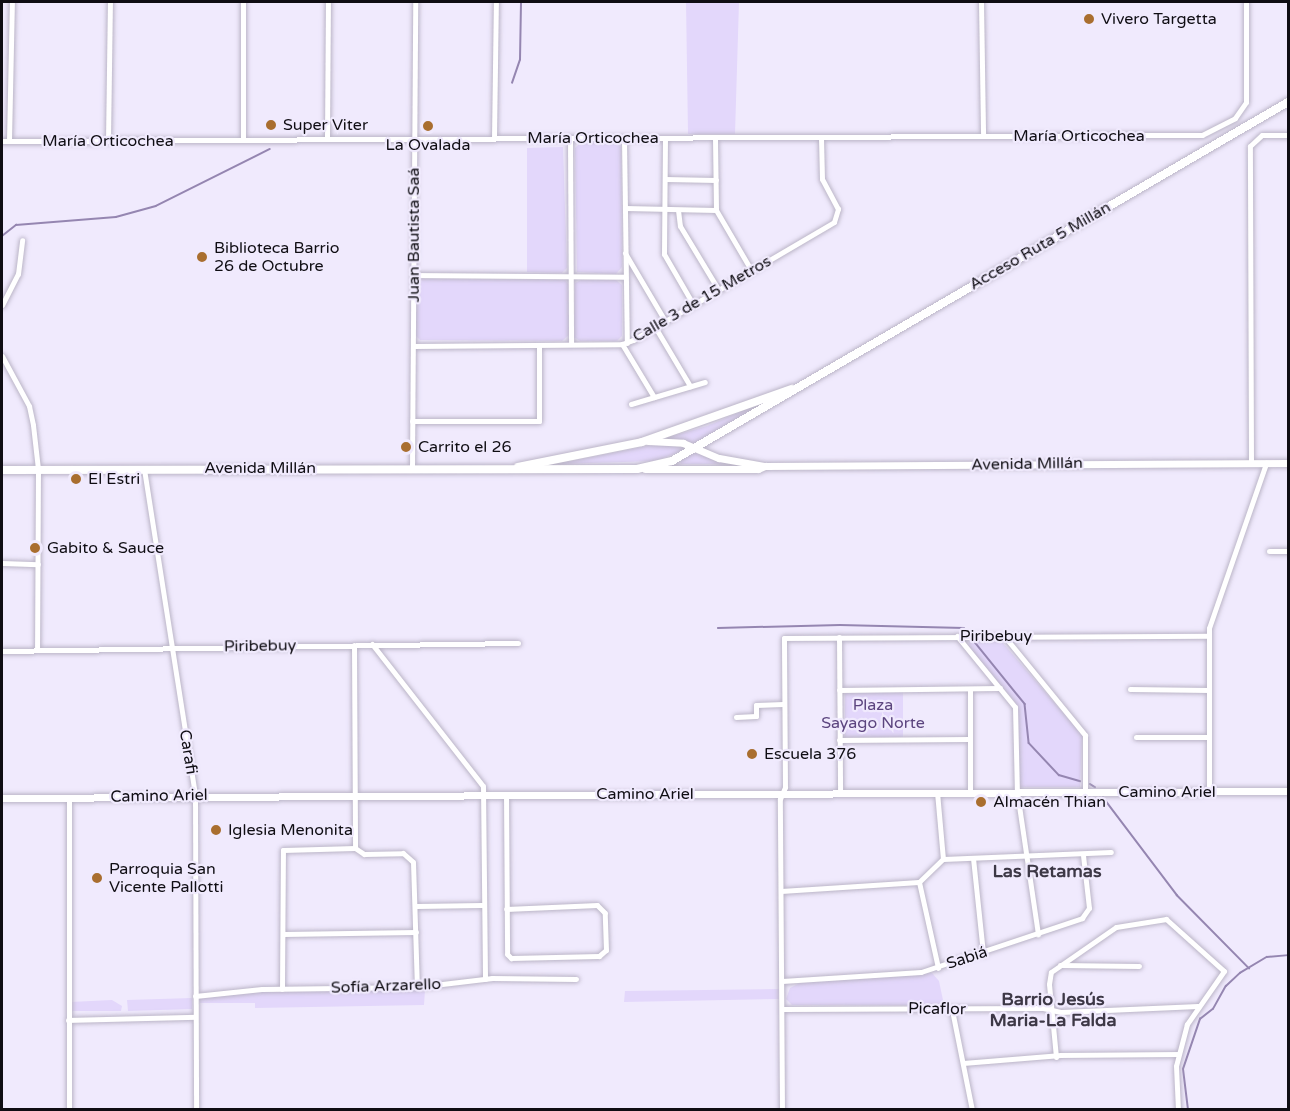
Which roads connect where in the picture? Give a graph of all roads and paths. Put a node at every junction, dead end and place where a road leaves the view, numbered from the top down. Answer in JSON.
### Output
{"nodes":[{"id":1,"x":12,"y":2,"type":"edge"},
{"id":2,"x":110,"y":2,"type":"edge"},
{"id":3,"x":243,"y":2,"type":"edge"},
{"id":4,"x":328,"y":2,"type":"edge"},
{"id":5,"x":415,"y":2,"type":"edge"},
{"id":6,"x":496,"y":2,"type":"edge"},
{"id":7,"x":981,"y":2,"type":"edge"},
{"id":8,"x":1246,"y":2,"type":"edge"},
{"id":9,"x":1288,"y":102,"type":"edge"},
{"id":10,"x":1288,"y":135,"type":"edge"},
{"id":11,"x":983,"y":136,"type":"junction"},
{"id":12,"x":414,"y":138,"type":"junction"},
{"id":13,"x":494,"y":138,"type":"junction"},
{"id":14,"x":570,"y":138,"type":"junction"},
{"id":15,"x":665,"y":138,"type":"junction"},
{"id":16,"x":715,"y":138,"type":"junction"},
{"id":17,"x":821,"y":138,"type":"junction"},
{"id":18,"x":327,"y":139,"type":"junction"},
{"id":19,"x":624,"y":139,"type":"junction"},
{"id":20,"x":243,"y":140,"type":"junction"},
{"id":21,"x":2,"y":141,"type":"edge"},
{"id":22,"x":9,"y":141,"type":"junction"},
{"id":23,"x":108,"y":141,"type":"junction"},
{"id":24,"x":665,"y":179,"type":"junction"},
{"id":25,"x":716,"y":180,"type":"junction"},
{"id":26,"x":625,"y":208,"type":"junction"},
{"id":27,"x":664,"y":210,"type":"junction"},
{"id":28,"x":678,"y":210,"type":"junction"},
{"id":29,"x":716,"y":210,"type":"junction"},
{"id":30,"x":22,"y":240,"type":"dead end"},
{"id":31,"x":625,"y":253,"type":"junction"},
{"id":32,"x":751,"y":270,"type":"junction"},
{"id":33,"x":414,"y":275,"type":"junction"},
{"id":34,"x":571,"y":277,"type":"junction"},
{"id":35,"x":625,"y":277,"type":"junction"},
{"id":36,"x":718,"y":289,"type":"junction"},
{"id":37,"x":693,"y":304,"type":"junction"},
{"id":38,"x":2,"y":305,"type":"edge"},
{"id":39,"x":664,"y":321,"type":"junction"},
{"id":40,"x":655,"y":327,"type":"junction"},
{"id":41,"x":625,"y":343,"type":"junction"},
{"id":42,"x":571,"y":344,"type":"junction"},
{"id":43,"x":539,"y":345,"type":"junction"},
{"id":44,"x":413,"y":346,"type":"junction"},
{"id":45,"x":2,"y":356,"type":"edge"},
{"id":46,"x":705,"y":382,"type":"dead end"},
{"id":47,"x":690,"y":386,"type":"junction"},
{"id":48,"x":792,"y":389,"type":"junction"},
{"id":49,"x":654,"y":397,"type":"junction"},
{"id":50,"x":631,"y":404,"type":"dead end"},
{"id":51,"x":412,"y":421,"type":"junction"},
{"id":52,"x":642,"y":442,"type":"junction"},
{"id":53,"x":698,"y":448,"type":"junction"},
{"id":54,"x":1251,"y":463,"type":"junction"},
{"id":55,"x":1266,"y":463,"type":"junction"},
{"id":56,"x":1288,"y":463,"type":"edge"},
{"id":57,"x":765,"y":466,"type":"junction"},
{"id":58,"x":518,"y":467,"type":"junction"},
{"id":59,"x":412,"y":468,"type":"junction"},
{"id":60,"x":144,"y":469,"type":"junction"},
{"id":61,"x":637,"y":469,"type":"junction"},
{"id":62,"x":2,"y":470,"type":"edge"},
{"id":63,"x":38,"y":470,"type":"junction"},
{"id":64,"x":1269,"y":551,"type":"dead end"},
{"id":65,"x":1288,"y":551,"type":"edge"},
{"id":66,"x":2,"y":563,"type":"edge"},
{"id":67,"x":38,"y":564,"type":"junction"},
{"id":68,"x":957,"y":636,"type":"junction"},
{"id":69,"x":1209,"y":636,"type":"junction"},
{"id":70,"x":839,"y":637,"type":"junction"},
{"id":71,"x":1005,"y":637,"type":"junction"},
{"id":72,"x":518,"y":643,"type":"dead end"},
{"id":73,"x":372,"y":644,"type":"junction"},
{"id":74,"x":354,"y":645,"type":"junction"},
{"id":75,"x":172,"y":648,"type":"junction"},
{"id":76,"x":37,"y":650,"type":"junction"},
{"id":77,"x":2,"y":651,"type":"edge"},
{"id":78,"x":1000,"y":688,"type":"junction"},
{"id":79,"x":970,"y":689,"type":"junction"},
{"id":80,"x":1130,"y":689,"type":"dead end"},
{"id":81,"x":839,"y":690,"type":"junction"},
{"id":82,"x":1209,"y":690,"type":"junction"},
{"id":83,"x":783,"y":704,"type":"junction"},
{"id":84,"x":736,"y":717,"type":"dead end"},
{"id":85,"x":1136,"y":737,"type":"dead end"},
{"id":86,"x":1209,"y":737,"type":"junction"},
{"id":87,"x":970,"y":739,"type":"junction"},
{"id":88,"x":839,"y":740,"type":"junction"},
{"id":89,"x":1288,"y":791,"type":"edge"},
{"id":90,"x":937,"y":792,"type":"junction"},
{"id":91,"x":970,"y":792,"type":"junction"},
{"id":92,"x":1017,"y":792,"type":"junction"},
{"id":93,"x":1085,"y":792,"type":"junction"},
{"id":94,"x":1209,"y":792,"type":"junction"},
{"id":95,"x":783,"y":793,"type":"junction"},
{"id":96,"x":840,"y":793,"type":"junction"},
{"id":97,"x":483,"y":794,"type":"junction"},
{"id":98,"x":506,"y":794,"type":"junction"},
{"id":99,"x":355,"y":795,"type":"junction"},
{"id":100,"x":195,"y":796,"type":"junction"},
{"id":101,"x":69,"y":797,"type":"junction"},
{"id":102,"x":2,"y":798,"type":"edge"},
{"id":103,"x":355,"y":849,"type":"junction"},
{"id":104,"x":1111,"y":852,"type":"dead end"},
{"id":105,"x":1083,"y":855,"type":"junction"},
{"id":106,"x":1024,"y":856,"type":"junction"},
{"id":107,"x":973,"y":858,"type":"junction"},
{"id":108,"x":943,"y":859,"type":"junction"},
{"id":109,"x":919,"y":882,"type":"junction"},
{"id":110,"x":781,"y":891,"type":"junction"},
{"id":111,"x":482,"y":905,"type":"junction"},
{"id":112,"x":416,"y":906,"type":"junction"},
{"id":113,"x":506,"y":909,"type":"junction"},
{"id":114,"x":416,"y":932,"type":"junction"},
{"id":115,"x":283,"y":934,"type":"junction"},
{"id":116,"x":1038,"y":934,"type":"junction"},
{"id":117,"x":983,"y":953,"type":"junction"},
{"id":118,"x":1060,"y":965,"type":"junction"},
{"id":119,"x":1139,"y":966,"type":"dead end"},
{"id":120,"x":938,"y":968,"type":"junction"},
{"id":121,"x":485,"y":979,"type":"junction"},
{"id":122,"x":576,"y":979,"type":"dead end"},
{"id":123,"x":782,"y":981,"type":"junction"},
{"id":124,"x":417,"y":987,"type":"junction"},
{"id":125,"x":282,"y":989,"type":"junction"},
{"id":126,"x":195,"y":996,"type":"junction"},
{"id":127,"x":1198,"y":1006,"type":"junction"},
{"id":128,"x":782,"y":1009,"type":"junction"},
{"id":129,"x":1051,"y":1009,"type":"junction"},
{"id":130,"x":952,"y":1010,"type":"junction"},
{"id":131,"x":195,"y":1017,"type":"junction"},
{"id":132,"x":68,"y":1020,"type":"junction"},
{"id":133,"x":1178,"y":1054,"type":"junction"},
{"id":134,"x":1056,"y":1057,"type":"junction"},
{"id":135,"x":963,"y":1063,"type":"junction"},
{"id":136,"x":69,"y":1110,"type":"edge"},
{"id":137,"x":196,"y":1110,"type":"edge"},
{"id":138,"x":782,"y":1110,"type":"edge"},
{"id":139,"x":972,"y":1110,"type":"edge"},
{"id":140,"x":1178,"y":1110,"type":"edge"}],
"edges":[{"from":1,"to":22,"type":"street"},
{"from":2,"to":23,"type":"street"},
{"from":3,"to":20,"type":"street"},
{"from":4,"to":18,"type":"street"},
{"from":5,"to":12,"type":"street","name":"Juan Bautista Saá"},
{"from":6,"to":13,"type":"street"},
{"from":7,"to":11,"type":"street"},
{"from":8,"to":11,"type":"street","name":"María Orticochea"},
{"from":9,"to":48,"type":"main road","name":"Acceso Ruta 5 Millán"},
{"from":10,"to":54,"type":"street"},
{"from":11,"to":17,"type":"street","name":"María Orticochea"},
{"from":12,"to":13,"type":"street","name":"María Orticochea"},
{"from":12,"to":18,"type":"street","name":"María Orticochea"},
{"from":12,"to":33,"type":"street","name":"Juan Bautista Saá"},
{"from":13,"to":14,"type":"street","name":"María Orticochea"},
{"from":14,"to":19,"type":"street","name":"María Orticochea"},
{"from":14,"to":34,"type":"street"},
{"from":15,"to":16,"type":"street","name":"María Orticochea"},
{"from":15,"to":19,"type":"street","name":"María Orticochea"},
{"from":15,"to":24,"type":"street"},
{"from":16,"to":17,"type":"street","name":"María Orticochea"},
{"from":16,"to":25,"type":"street"},
{"from":17,"to":32,"type":"street","name":"Calle 3 de 15 Metros"},
{"from":18,"to":20,"type":"street","name":"María Orticochea"},
{"from":19,"to":26,"type":"street"},
{"from":20,"to":23,"type":"street","name":"María Orticochea"},
{"from":21,"to":22,"type":"street","name":"María Orticochea"},
{"from":22,"to":23,"type":"street","name":"María Orticochea"},
{"from":24,"to":25,"type":"street"},
{"from":24,"to":27,"type":"street"},
{"from":25,"to":29,"type":"street"},
{"from":26,"to":27,"type":"street"},
{"from":26,"to":31,"type":"street"},
{"from":27,"to":28,"type":"street"},
{"from":27,"to":37,"type":"street"},
{"from":28,"to":29,"type":"street"},
{"from":28,"to":36,"type":"street"},
{"from":29,"to":32,"type":"street"},
{"from":30,"to":38,"type":"street"},
{"from":31,"to":35,"type":"street"},
{"from":31,"to":39,"type":"street"},
{"from":32,"to":36,"type":"street","name":"Calle 3 de 15 Metros"},
{"from":33,"to":34,"type":"street"},
{"from":33,"to":44,"type":"street","name":"Juan Bautista Saá"},
{"from":34,"to":35,"type":"street"},
{"from":34,"to":42,"type":"street"},
{"from":35,"to":41,"type":"street"},
{"from":36,"to":37,"type":"street","name":"Calle 3 de 15 Metros"},
{"from":37,"to":39,"type":"street","name":"Calle 3 de 15 Metros"},
{"from":39,"to":40,"type":"street","name":"Calle 3 de 15 Metros"},
{"from":40,"to":41,"type":"street","name":"Calle 3 de 15 Metros"},
{"from":40,"to":47,"type":"street"},
{"from":41,"to":42,"type":"street","name":"Calle 3 de 15 Metros"},
{"from":41,"to":49,"type":"street"},
{"from":42,"to":43,"type":"street","name":"Calle 3 de 15 Metros"},
{"from":43,"to":44,"type":"street","name":"Calle 3 de 15 Metros"},
{"from":43,"to":51,"type":"street"},
{"from":44,"to":51,"type":"street","name":"Juan Bautista Saá"},
{"from":45,"to":63,"type":"street"},
{"from":46,"to":47,"type":"street"},
{"from":47,"to":49,"type":"street"},
{"from":48,"to":52,"type":"main road","name":"Acceso Ruta 5 Millán"},
{"from":48,"to":53,"type":"main road","name":"Acceso Ruta 5 Millán"},
{"from":49,"to":50,"type":"street"},
{"from":51,"to":59,"type":"street","name":"Juan Bautista Saá"},
{"from":52,"to":53,"type":"street","name":"Avenida Millán"},
{"from":52,"to":58,"type":"main road","name":"Avenida Millán"},
{"from":53,"to":57,"type":"street","name":"Avenida Millán"},
{"from":53,"to":61,"type":"main road","name":"Acceso Ruta 5 Millán"},
{"from":54,"to":55,"type":"street","name":"Avenida Millán"},
{"from":54,"to":57,"type":"street","name":"Avenida Millán"},
{"from":55,"to":56,"type":"street","name":"Avenida Millán"},
{"from":55,"to":69,"type":"street"},
{"from":57,"to":61,"type":"street","name":"Avenida Millán"},
{"from":58,"to":59,"type":"main road","name":"Avenida Millán"},
{"from":58,"to":61,"type":"main road","name":"Avenida Millán"},
{"from":59,"to":60,"type":"main road","name":"Avenida Millán"},
{"from":60,"to":63,"type":"main road","name":"Avenida Millán"},
{"from":60,"to":75,"type":"street","name":"Carafi"},
{"from":62,"to":63,"type":"main road","name":"Avenida Millán"},
{"from":63,"to":67,"type":"street"},
{"from":64,"to":65,"type":"street"},
{"from":66,"to":67,"type":"street"},
{"from":67,"to":76,"type":"street"},
{"from":68,"to":70,"type":"street","name":"Piribebuy"},
{"from":68,"to":71,"type":"street","name":"Piribebuy"},
{"from":68,"to":78,"type":"street"},
{"from":69,"to":71,"type":"street","name":"Piribebuy"},
{"from":69,"to":82,"type":"street"},
{"from":70,"to":81,"type":"street"},
{"from":70,"to":83,"type":"street","name":"Piribebuy"},
{"from":71,"to":93,"type":"street"},
{"from":72,"to":73,"type":"street","name":"Piribebuy"},
{"from":73,"to":74,"type":"street","name":"Piribebuy"},
{"from":73,"to":97,"type":"street"},
{"from":74,"to":75,"type":"street","name":"Piribebuy"},
{"from":74,"to":99,"type":"street"},
{"from":75,"to":76,"type":"street","name":"Piribebuy"},
{"from":75,"to":100,"type":"street","name":"Carafi"},
{"from":76,"to":77,"type":"street","name":"Piribebuy"},
{"from":78,"to":79,"type":"street"},
{"from":78,"to":92,"type":"street"},
{"from":79,"to":81,"type":"street"},
{"from":79,"to":87,"type":"street"},
{"from":80,"to":82,"type":"street"},
{"from":81,"to":88,"type":"street"},
{"from":82,"to":86,"type":"street"},
{"from":83,"to":84,"type":"street"},
{"from":83,"to":95,"type":"street"},
{"from":85,"to":86,"type":"street"},
{"from":86,"to":94,"type":"street"},
{"from":87,"to":88,"type":"street"},
{"from":87,"to":91,"type":"street"},
{"from":88,"to":96,"type":"street"},
{"from":89,"to":94,"type":"street","name":"Camino Ariel"},
{"from":90,"to":91,"type":"street","name":"Camino Ariel"},
{"from":90,"to":96,"type":"street","name":"Camino Ariel"},
{"from":90,"to":108,"type":"street"},
{"from":91,"to":92,"type":"street","name":"Camino Ariel"},
{"from":92,"to":93,"type":"street","name":"Camino Ariel"},
{"from":92,"to":106,"type":"street"},
{"from":93,"to":94,"type":"street","name":"Camino Ariel"},
{"from":95,"to":96,"type":"street","name":"Camino Ariel"},
{"from":95,"to":98,"type":"street","name":"Camino Ariel"},
{"from":95,"to":110,"type":"street"},
{"from":97,"to":98,"type":"street","name":"Camino Ariel"},
{"from":97,"to":99,"type":"street","name":"Camino Ariel"},
{"from":97,"to":111,"type":"street"},
{"from":98,"to":113,"type":"street"},
{"from":99,"to":100,"type":"street","name":"Camino Ariel"},
{"from":99,"to":103,"type":"street"},
{"from":100,"to":101,"type":"street","name":"Camino Ariel"},
{"from":100,"to":126,"type":"street","name":"Carafi"},
{"from":101,"to":102,"type":"street","name":"Camino Ariel"},
{"from":101,"to":132,"type":"street"},
{"from":103,"to":112,"type":"street"},
{"from":103,"to":115,"type":"street"},
{"from":104,"to":105,"type":"street"},
{"from":105,"to":106,"type":"street"},
{"from":105,"to":116,"type":"street","name":"Sabiá"},
{"from":106,"to":107,"type":"street"},
{"from":106,"to":116,"type":"street"},
{"from":107,"to":108,"type":"street"},
{"from":107,"to":117,"type":"street"},
{"from":108,"to":109,"type":"street"},
{"from":109,"to":110,"type":"street"},
{"from":109,"to":120,"type":"street"},
{"from":110,"to":123,"type":"street"},
{"from":111,"to":112,"type":"street"},
{"from":111,"to":121,"type":"street"},
{"from":112,"to":114,"type":"street"},
{"from":113,"to":113,"type":"street"},
{"from":114,"to":115,"type":"street"},
{"from":114,"to":124,"type":"street"},
{"from":115,"to":125,"type":"street"},
{"from":116,"to":117,"type":"street","name":"Sabiá"},
{"from":117,"to":120,"type":"street","name":"Sabiá"},
{"from":118,"to":119,"type":"street"},
{"from":118,"to":127,"type":"street"},
{"from":118,"to":129,"type":"street"},
{"from":120,"to":123,"type":"street","name":"Sabiá"},
{"from":121,"to":122,"type":"street","name":"Sofía Arzarello"},
{"from":121,"to":124,"type":"street","name":"Sofía Arzarello"},
{"from":123,"to":128,"type":"street"},
{"from":124,"to":125,"type":"street","name":"Sofía Arzarello"},
{"from":125,"to":126,"type":"street","name":"Sofía Arzarello"},
{"from":126,"to":131,"type":"street","name":"Carafi"},
{"from":127,"to":129,"type":"street","name":"Picaflor"},
{"from":127,"to":133,"type":"street"},
{"from":128,"to":130,"type":"street","name":"Picaflor"},
{"from":128,"to":138,"type":"street"},
{"from":129,"to":130,"type":"street","name":"Picaflor"},
{"from":129,"to":134,"type":"street"},
{"from":130,"to":135,"type":"street"},
{"from":131,"to":132,"type":"street"},
{"from":131,"to":137,"type":"street","name":"Carafi"},
{"from":132,"to":136,"type":"street"},
{"from":133,"to":134,"type":"street"},
{"from":133,"to":140,"type":"street"},
{"from":134,"to":135,"type":"street"},
{"from":135,"to":139,"type":"street"}]}
